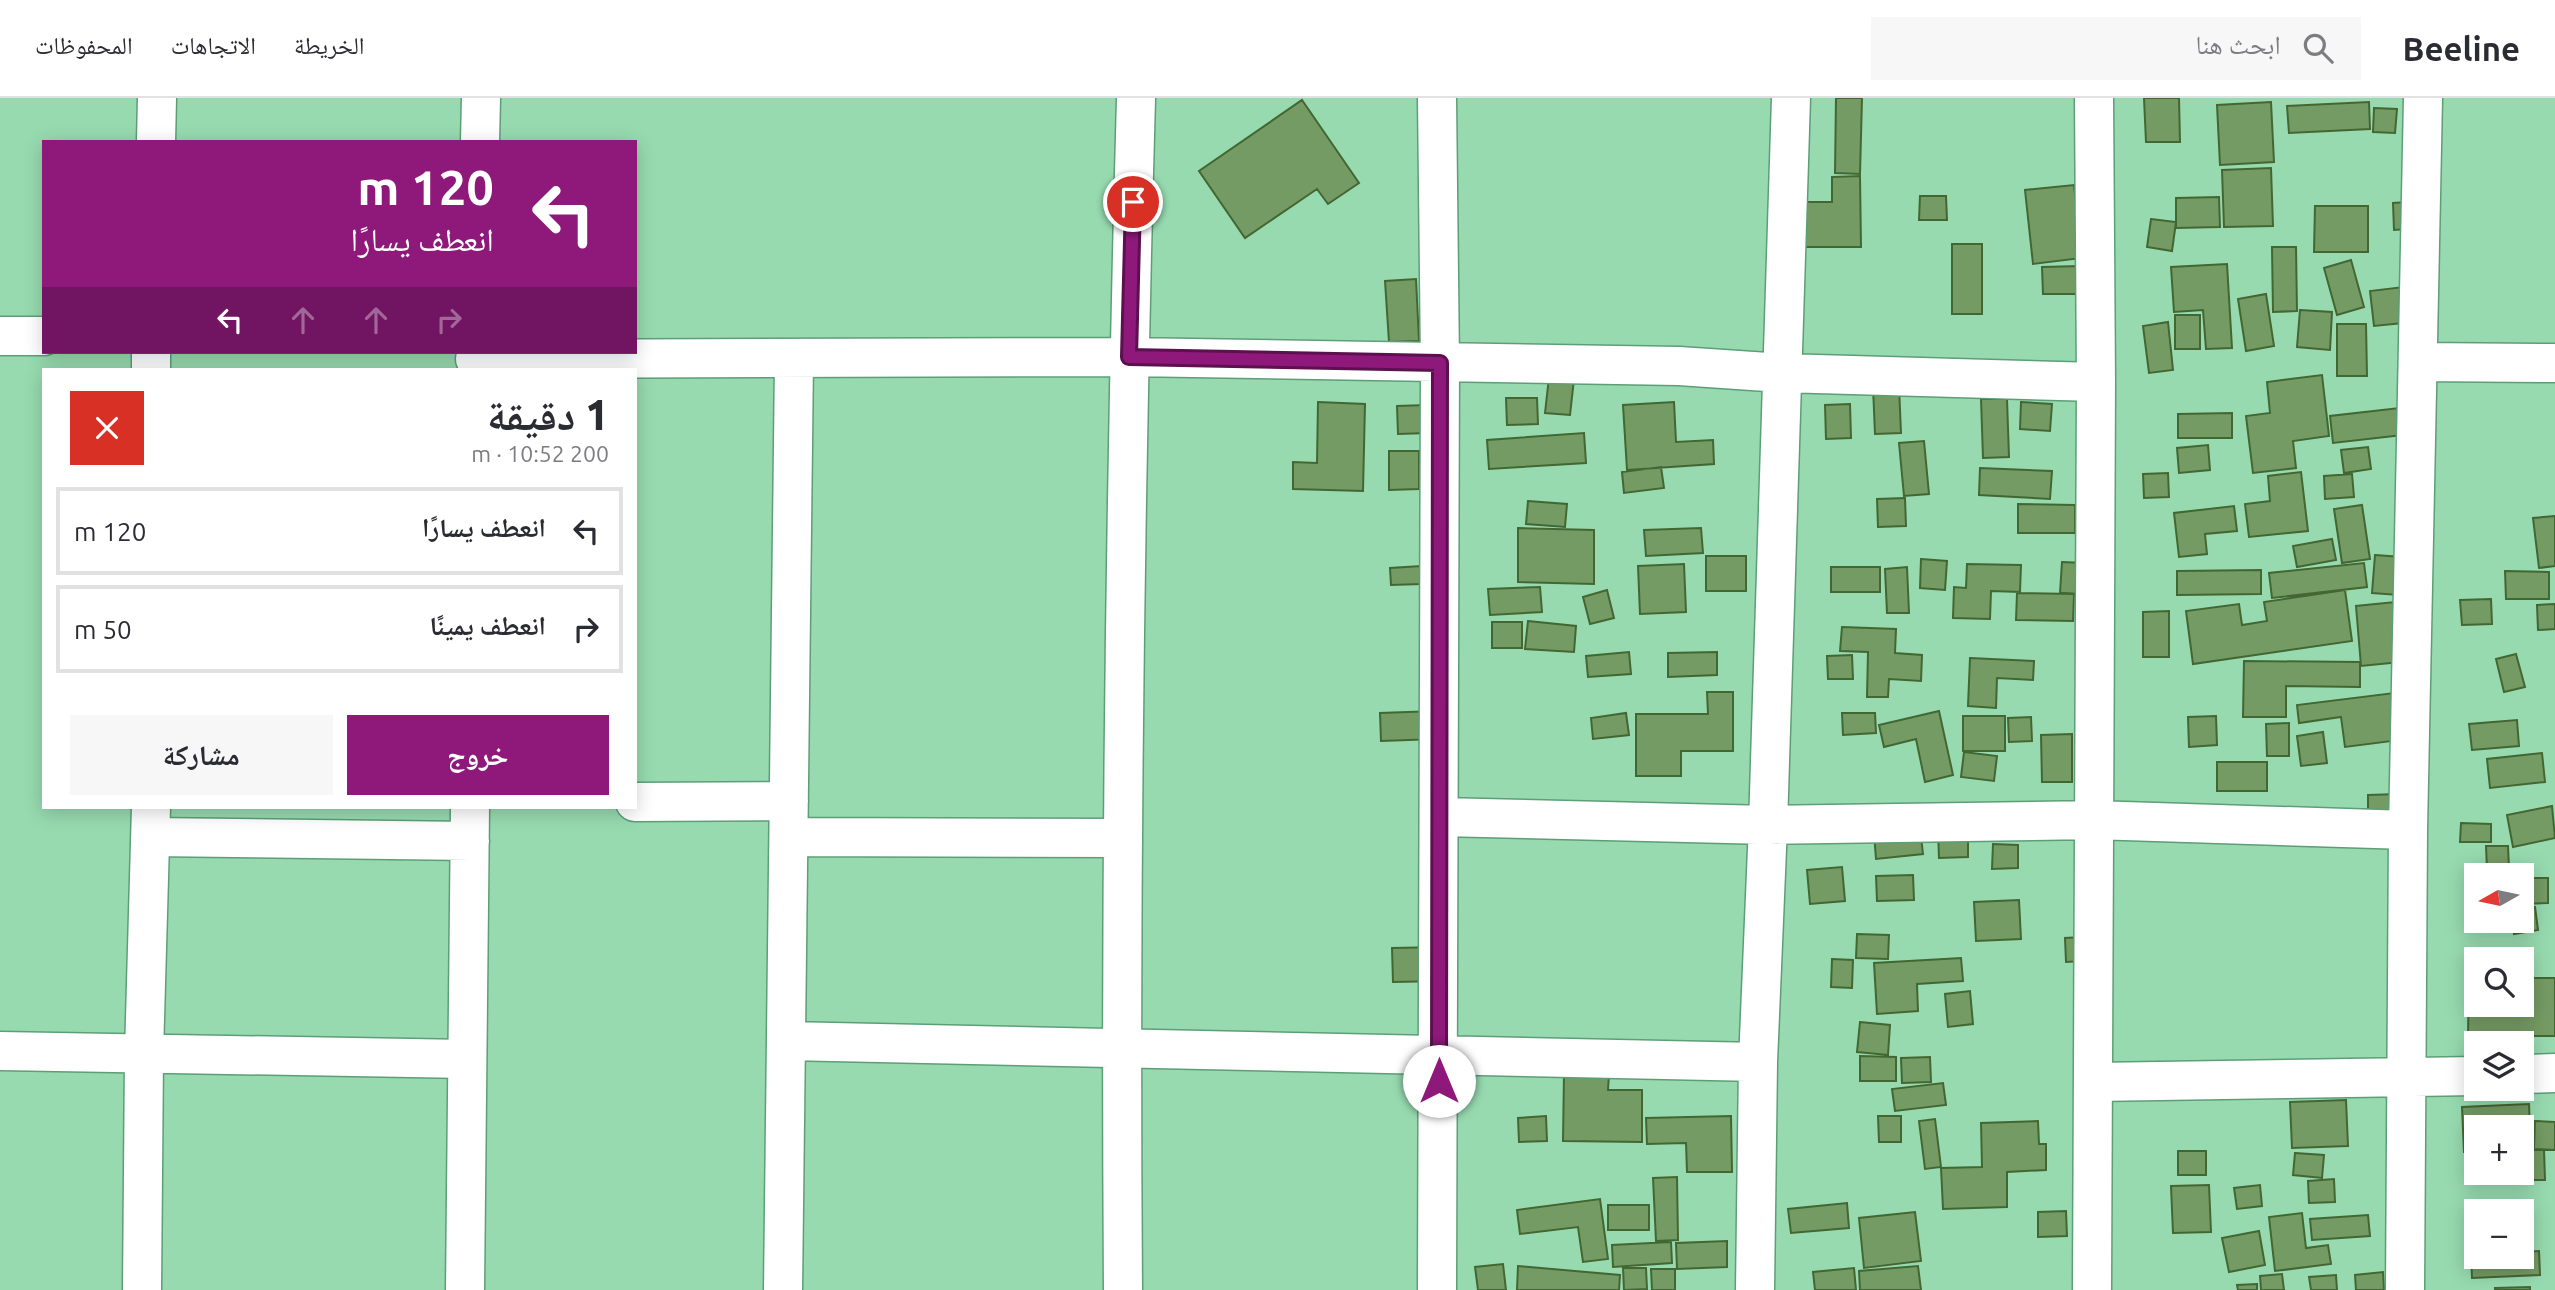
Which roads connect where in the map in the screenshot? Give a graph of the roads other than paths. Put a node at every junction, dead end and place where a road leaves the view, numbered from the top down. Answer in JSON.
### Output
{"nodes":[{"id":1,"x":157,"y":98,"type":"edge"},
{"id":2,"x":481,"y":98,"type":"edge"},
{"id":3,"x":1136,"y":98,"type":"edge"},
{"id":4,"x":1437,"y":98,"type":"edge"},
{"id":5,"x":1791,"y":98,"type":"edge"},
{"id":6,"x":2094,"y":98,"type":"edge"},
{"id":7,"x":2423,"y":98,"type":"edge"},
{"id":8,"x":156,"y":140,"type":"edge"},
{"id":9,"x":480,"y":140,"type":"edge"},
{"id":10,"x":0,"y":336,"type":"edge"},
{"id":11,"x":42,"y":336,"type":"edge"},
{"id":12,"x":1129,"y":357,"type":"junction"},
{"id":13,"x":794,"y":359,"type":"junction"},
{"id":14,"x":475,"y":360,"type":"edge"},
{"id":15,"x":2418,"y":362,"type":"junction"},
{"id":16,"x":1440,"y":363,"type":"junction"},
{"id":17,"x":2555,"y":363,"type":"edge"},
{"id":18,"x":1782,"y":373,"type":"junction"},
{"id":19,"x":2096,"y":382,"type":"junction"},
{"id":20,"x":637,"y":802,"type":"edge"},
{"id":21,"x":1440,"y":817,"type":"junction"},
{"id":22,"x":789,"y":819,"type":"junction"},
{"id":23,"x":2093,"y":820,"type":"junction"},
{"id":24,"x":151,"y":822,"type":"edge"},
{"id":25,"x":470,"y":824,"type":"edge"},
{"id":26,"x":1768,"y":825,"type":"junction"},
{"id":27,"x":2408,"y":830,"type":"junction"},
{"id":28,"x":1123,"y":838,"type":"junction"},
{"id":29,"x":786,"y":1041,"type":"junction"},
{"id":30,"x":1121,"y":1046,"type":"junction"},
{"id":31,"x":0,"y":1051,"type":"edge"},
{"id":32,"x":144,"y":1054,"type":"junction"},
{"id":33,"x":1439,"y":1055,"type":"junction"},
{"id":34,"x":467,"y":1059,"type":"junction"},
{"id":35,"x":1758,"y":1062,"type":"junction"},
{"id":36,"x":2555,"y":1073,"type":"edge"},
{"id":37,"x":2534,"y":1074,"type":"edge"},
{"id":38,"x":2464,"y":1076,"type":"edge"},
{"id":39,"x":2407,"y":1078,"type":"junction"},
{"id":40,"x":2094,"y":1082,"type":"junction"},
{"id":41,"x":142,"y":1290,"type":"edge"},
{"id":42,"x":465,"y":1290,"type":"edge"},
{"id":43,"x":783,"y":1290,"type":"edge"},
{"id":44,"x":1123,"y":1290,"type":"edge"},
{"id":45,"x":1437,"y":1290,"type":"edge"},
{"id":46,"x":1755,"y":1290,"type":"edge"},
{"id":47,"x":2092,"y":1290,"type":"edge"},
{"id":48,"x":2405,"y":1290,"type":"edge"}],
"edges":[{"from":1,"to":8,"type":"street"},
{"from":2,"to":9,"type":"street"},
{"from":3,"to":12,"type":"street"},
{"from":4,"to":16,"type":"street"},
{"from":5,"to":18,"type":"street"},
{"from":6,"to":19,"type":"street"},
{"from":7,"to":15,"type":"street"},
{"from":10,"to":11,"type":"street"},
{"from":12,"to":13,"type":"street"},
{"from":12,"to":16,"type":"street"},
{"from":12,"to":28,"type":"street"},
{"from":13,"to":14,"type":"street"},
{"from":13,"to":22,"type":"street"},
{"from":15,"to":17,"type":"street"},
{"from":15,"to":27,"type":"street"},
{"from":16,"to":18,"type":"street"},
{"from":16,"to":21,"type":"street"},
{"from":18,"to":19,"type":"street"},
{"from":18,"to":26,"type":"street"},
{"from":19,"to":23,"type":"street"},
{"from":20,"to":22,"type":"street"},
{"from":21,"to":26,"type":"street"},
{"from":21,"to":33,"type":"street"},
{"from":22,"to":28,"type":"street"},
{"from":22,"to":29,"type":"street"},
{"from":23,"to":26,"type":"street"},
{"from":23,"to":27,"type":"street"},
{"from":23,"to":40,"type":"street"},
{"from":24,"to":25,"type":"street"},
{"from":24,"to":32,"type":"street"},
{"from":25,"to":34,"type":"street"},
{"from":26,"to":35,"type":"street"},
{"from":27,"to":39,"type":"street"},
{"from":28,"to":30,"type":"street"},
{"from":29,"to":30,"type":"street"},
{"from":29,"to":43,"type":"street"},
{"from":30,"to":33,"type":"street"},
{"from":30,"to":44,"type":"street"},
{"from":31,"to":32,"type":"street"},
{"from":32,"to":34,"type":"street"},
{"from":32,"to":41,"type":"street"},
{"from":33,"to":35,"type":"street"},
{"from":33,"to":45,"type":"street"},
{"from":34,"to":42,"type":"street"},
{"from":35,"to":46,"type":"street"},
{"from":36,"to":37,"type":"street"},
{"from":38,"to":39,"type":"street"},
{"from":39,"to":40,"type":"street"},
{"from":39,"to":48,"type":"street"},
{"from":40,"to":47,"type":"street"}]}
